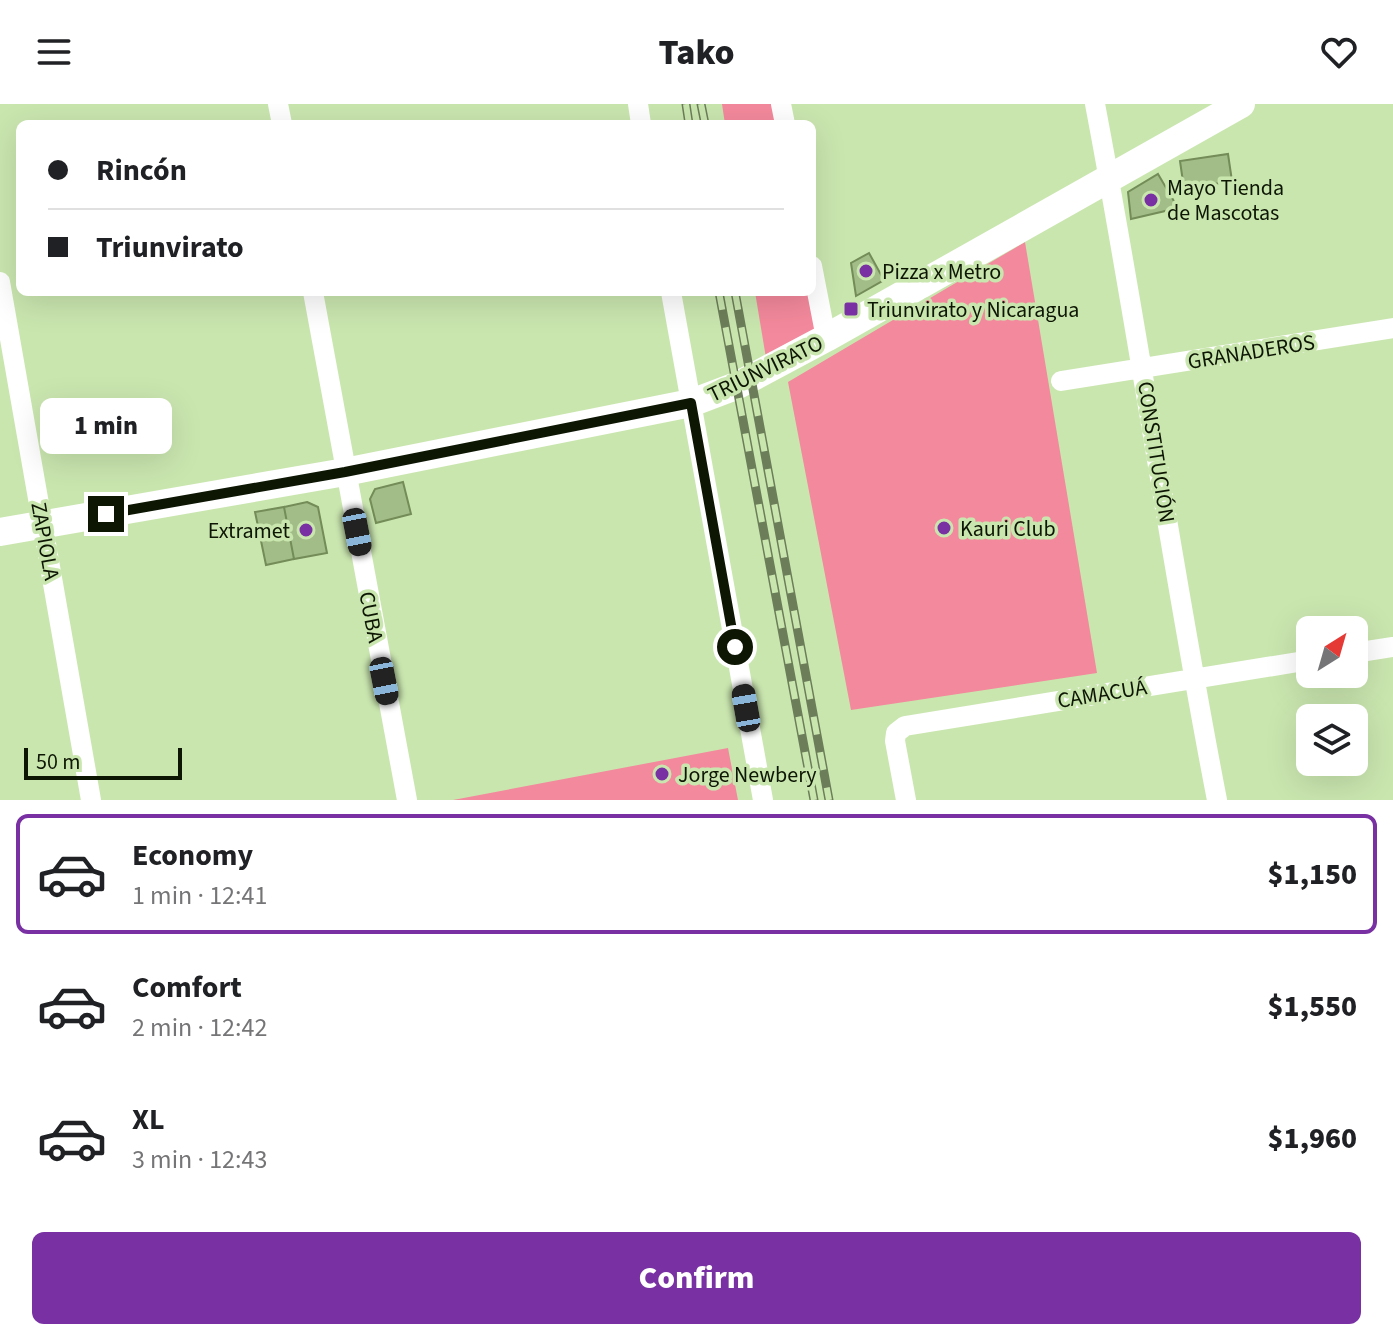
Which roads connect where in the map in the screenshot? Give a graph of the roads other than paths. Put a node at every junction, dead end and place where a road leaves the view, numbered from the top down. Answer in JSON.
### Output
{"nodes":[{"id":1,"x":1095,"y":104,"type":"edge"},
{"id":2,"x":1241,"y":104,"type":"edge"},
{"id":3,"x":1109,"y":179,"type":"junction"},
{"id":4,"x":0,"y":282,"type":"edge"},
{"id":5,"x":816,"y":287,"type":"edge"},
{"id":6,"x":314,"y":296,"type":"edge"},
{"id":7,"x":672,"y":296,"type":"edge"},
{"id":8,"x":1393,"y":328,"type":"edge"},
{"id":9,"x":826,"y":338,"type":"junction"},
{"id":10,"x":1143,"y":369,"type":"junction"},
{"id":11,"x":1061,"y":381,"type":"dead end"},
{"id":12,"x":691,"y":403,"type":"junction"},
{"id":13,"x":345,"y":472,"type":"junction"},
{"id":14,"x":43,"y":524,"type":"junction"},
{"id":15,"x":0,"y":532,"type":"edge"},
{"id":16,"x":1393,"y":647,"type":"edge"},
{"id":17,"x":1368,"y":651,"type":"edge"},
{"id":18,"x":1296,"y":662,"type":"edge"},
{"id":19,"x":1193,"y":678,"type":"junction"},
{"id":20,"x":91,"y":800,"type":"edge"},
{"id":21,"x":407,"y":800,"type":"edge"},
{"id":22,"x":763,"y":800,"type":"edge"},
{"id":23,"x":906,"y":800,"type":"edge"},
{"id":24,"x":1217,"y":800,"type":"edge"}],
"edges":[{"from":1,"to":3,"type":"street","name":"CONSTITUCIÓN"},
{"from":2,"to":3,"type":"street","name":"TRIUNVIRATO"},
{"from":3,"to":9,"type":"street","name":"TRIUNVIRATO"},
{"from":3,"to":10,"type":"street","name":"CONSTITUCIÓN"},
{"from":4,"to":14,"type":"street","name":"ZAPIOLA"},
{"from":5,"to":9,"type":"street"},
{"from":6,"to":13,"type":"street","name":"CUBA"},
{"from":7,"to":12,"type":"street"},
{"from":8,"to":10,"type":"street","name":"GRANADEROS"},
{"from":9,"to":12,"type":"street","name":"TRIUNVIRATO"},
{"from":10,"to":11,"type":"street","name":"GRANADEROS"},
{"from":10,"to":19,"type":"street","name":"CONSTITUCIÓN"},
{"from":12,"to":13,"type":"street","name":"TRIUNVIRATO"},
{"from":12,"to":22,"type":"street"},
{"from":13,"to":14,"type":"street","name":"TRIUNVIRATO"},
{"from":13,"to":21,"type":"street","name":"CUBA"},
{"from":14,"to":15,"type":"street","name":"TRIUNVIRATO"},
{"from":14,"to":20,"type":"street","name":"ZAPIOLA"},
{"from":16,"to":17,"type":"street"},
{"from":18,"to":19,"type":"street","name":"CAMACUÁ"},
{"from":19,"to":23,"type":"street","name":"CAMACUÁ"},
{"from":19,"to":24,"type":"street","name":"CONSTITUCIÓN"}]}
